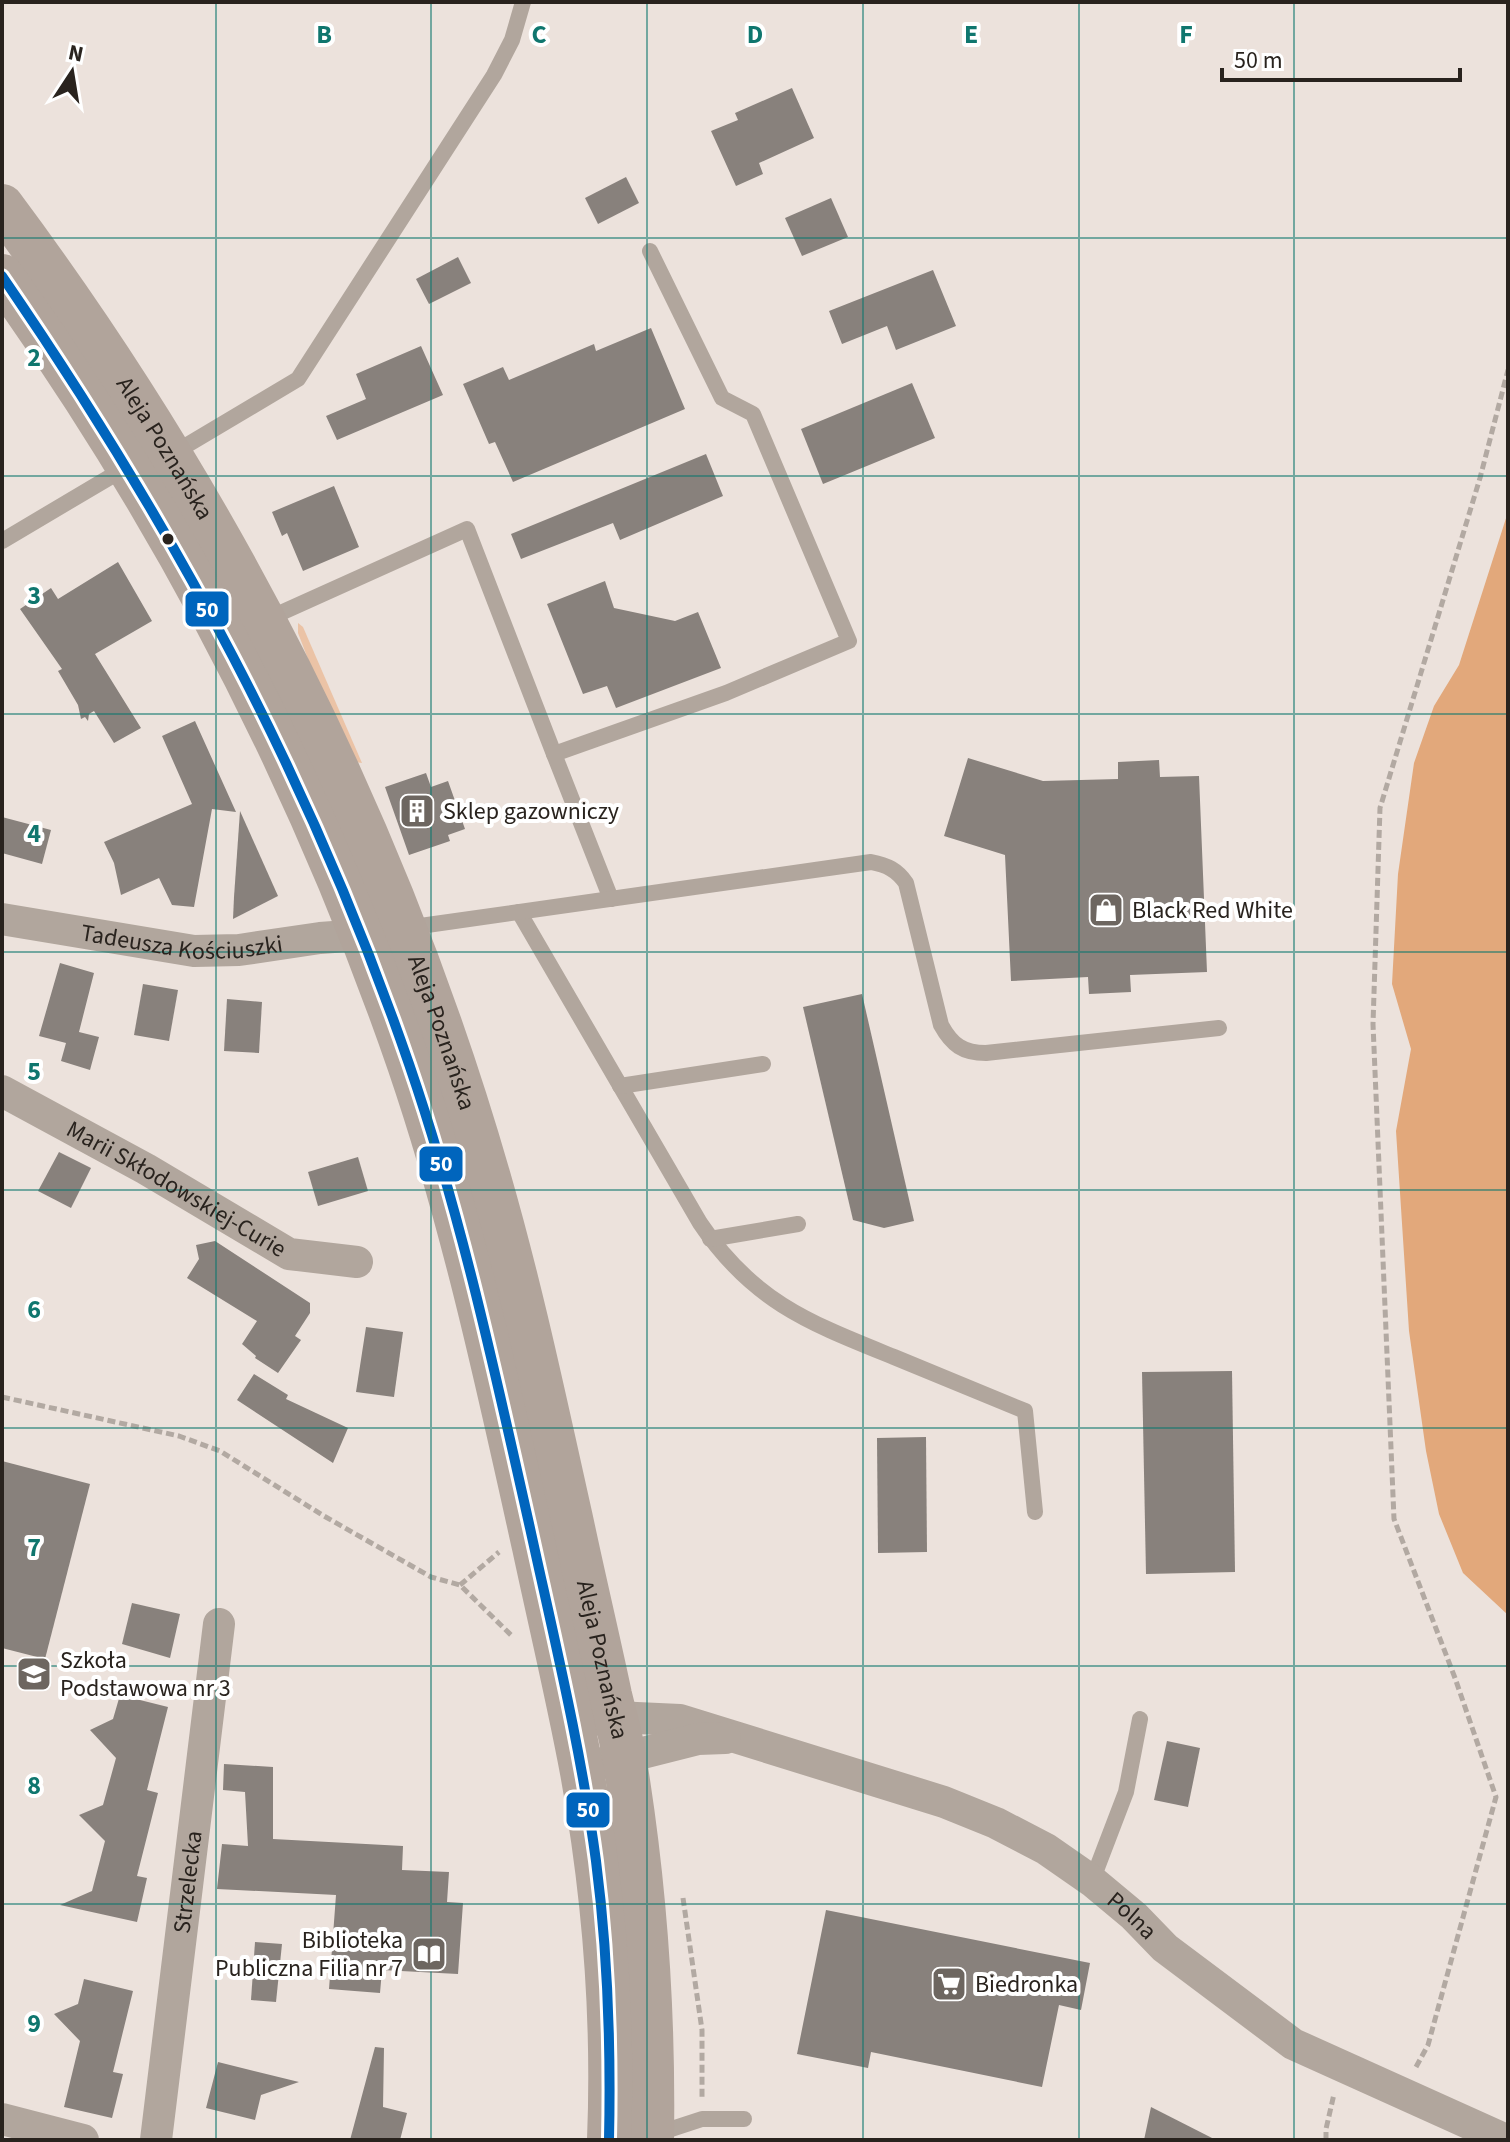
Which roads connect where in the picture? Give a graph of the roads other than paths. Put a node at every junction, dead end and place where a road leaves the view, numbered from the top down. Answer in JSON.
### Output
{"nodes":[{"id":1,"x":523,"y":2,"type":"edge"},
{"id":2,"x":2,"y":206,"type":"edge"},
{"id":3,"x":650,"y":251,"type":"dead end"},
{"id":4,"x":2,"y":276,"type":"edge"},
{"id":5,"x":171,"y":454,"type":"junction"},
{"id":6,"x":128,"y":466,"type":"junction"},
{"id":7,"x":2,"y":541,"type":"edge"},
{"id":8,"x":264,"y":621,"type":"junction"},
{"id":9,"x":554,"y":754,"type":"junction"},
{"id":10,"x":611,"y":899,"type":"junction"},
{"id":11,"x":519,"y":912,"type":"junction"},
{"id":12,"x":4,"y":928,"type":"edge"},
{"id":13,"x":404,"y":928,"type":"junction"},
{"id":14,"x":361,"y":935,"type":"junction"},
{"id":15,"x":1219,"y":1028,"type":"dead end"},
{"id":16,"x":763,"y":1064,"type":"dead end"},
{"id":17,"x":620,"y":1086,"type":"junction"},
{"id":18,"x":2,"y":1091,"type":"edge"},
{"id":19,"x":798,"y":1224,"type":"dead end"},
{"id":20,"x":710,"y":1239,"type":"junction"},
{"id":21,"x":357,"y":1262,"type":"dead end"},
{"id":22,"x":1035,"y":1512,"type":"dead end"},
{"id":23,"x":219,"y":1624,"type":"dead end"},
{"id":24,"x":615,"y":1717,"type":"junction"},
{"id":25,"x":1140,"y":1719,"type":"dead end"},
{"id":26,"x":572,"y":1724,"type":"junction"},
{"id":27,"x":737,"y":1737,"type":"junction"},
{"id":28,"x":625,"y":1759,"type":"junction"},
{"id":29,"x":581,"y":1767,"type":"junction"},
{"id":30,"x":1092,"y":1881,"type":"junction"},
{"id":31,"x":2,"y":2119,"type":"edge"},
{"id":32,"x":744,"y":2119,"type":"dead end"},
{"id":33,"x":652,"y":2138,"type":"edge"},
{"id":34,"x":83,"y":2140,"type":"edge"},
{"id":35,"x":156,"y":2140,"type":"edge"},
{"id":36,"x":609,"y":2140,"type":"edge"},
{"id":37,"x":1506,"y":2140,"type":"edge"}],
"edges":[{"from":1,"to":5,"type":"lane"},
{"from":2,"to":5,"type":"main road","name":"Aleja Poznańska"},
{"from":3,"to":9,"type":"lane"},
{"from":4,"to":6,"type":"main road","name":"Aleja Poznańska"},
{"from":5,"to":8,"type":"main road","name":"Aleja Poznańska"},
{"from":6,"to":7,"type":"lane"},
{"from":6,"to":14,"type":"main road","name":"Aleja Poznańska"},
{"from":8,"to":9,"type":"lane"},
{"from":8,"to":13,"type":"main road","name":"Aleja Poznańska"},
{"from":9,"to":10,"type":"lane"},
{"from":10,"to":11,"type":"lane"},
{"from":10,"to":15,"type":"lane"},
{"from":11,"to":13,"type":"lane"},
{"from":11,"to":17,"type":"lane"},
{"from":12,"to":14,"type":"street","name":"Tadeusza Kościuszki"},
{"from":13,"to":14,"type":"main road"},
{"from":13,"to":24,"type":"main road","name":"Aleja Poznańska"},
{"from":14,"to":26,"type":"main road","name":"Aleja Poznańska"},
{"from":16,"to":17,"type":"lane"},
{"from":17,"to":20,"type":"lane"},
{"from":18,"to":21,"type":"street","name":"Marii Skłodowskiej-Curie"},
{"from":19,"to":20,"type":"lane"},
{"from":20,"to":22,"type":"lane"},
{"from":23,"to":35,"type":"street","name":"Strzelecka"},
{"from":24,"to":26,"type":"street","name":"Polna"},
{"from":24,"to":27,"type":"street","name":"Polna"},
{"from":24,"to":28,"type":"main road","name":"Aleja Poznańska"},
{"from":25,"to":30,"type":"lane"},
{"from":26,"to":29,"type":"main road","name":"Aleja Poznańska"},
{"from":27,"to":28,"type":"street","name":"Polna"},
{"from":27,"to":30,"type":"street","name":"Polna"},
{"from":28,"to":29,"type":"street","name":"Polna"},
{"from":28,"to":33,"type":"main road","name":"Aleja Poznańska"},
{"from":29,"to":36,"type":"main road","name":"Aleja Poznańska"},
{"from":30,"to":37,"type":"street","name":"Polna"},
{"from":31,"to":34,"type":"street"},
{"from":32,"to":33,"type":"lane"}]}
